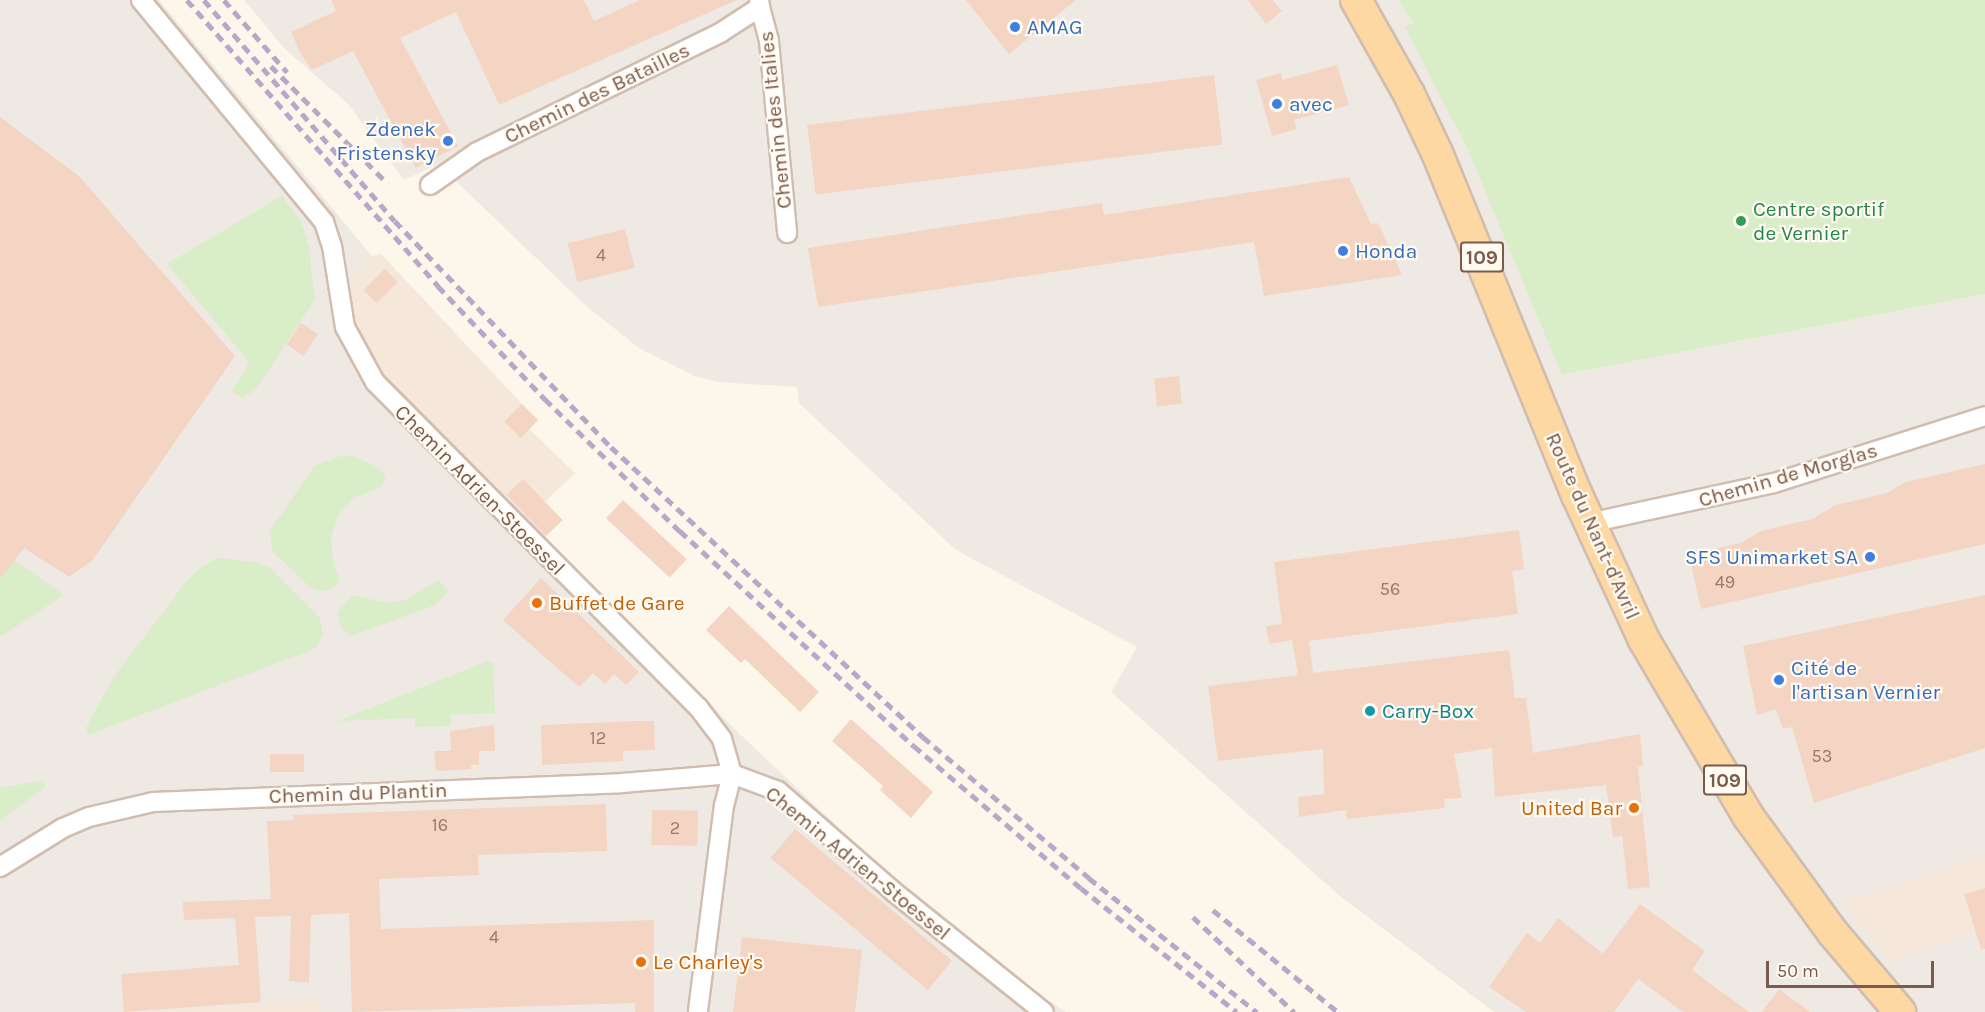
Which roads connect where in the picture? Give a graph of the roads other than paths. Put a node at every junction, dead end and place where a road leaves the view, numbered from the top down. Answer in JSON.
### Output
{"nodes":[{"id":1,"x":141,"y":0,"type":"edge"},
{"id":2,"x":1356,"y":0,"type":"edge"},
{"id":3,"x":760,"y":3,"type":"edge"},
{"id":4,"x":430,"y":185,"type":"dead end"},
{"id":5,"x":787,"y":233,"type":"dead end"},
{"id":6,"x":1985,"y":416,"type":"edge"},
{"id":7,"x":1589,"y":523,"type":"junction"},
{"id":8,"x":732,"y":774,"type":"junction"},
{"id":9,"x":0,"y":867,"type":"edge"},
{"id":10,"x":698,"y":1012,"type":"edge"},
{"id":11,"x":1044,"y":1012,"type":"edge"},
{"id":12,"x":1900,"y":1012,"type":"edge"}],
"edges":[{"from":1,"to":8,"type":"street","name":"Chemin Adrien-Stoessel"},
{"from":2,"to":7,"type":"main road","name":"Route du Nant-d'Avril","number":"109"},
{"from":3,"to":4,"type":"street","name":"Chemin des Batailles"},
{"from":3,"to":5,"type":"street","name":"Chemin des Italies"},
{"from":6,"to":7,"type":"street","name":"Chemin de Morglas"},
{"from":7,"to":12,"type":"main road","name":"Route du Nant-d'Avril","number":"109"},
{"from":8,"to":9,"type":"street","name":"Chemin du Plantin"},
{"from":8,"to":10,"type":"street"},
{"from":8,"to":11,"type":"street","name":"Chemin Adrien-Stoessel"}]}
